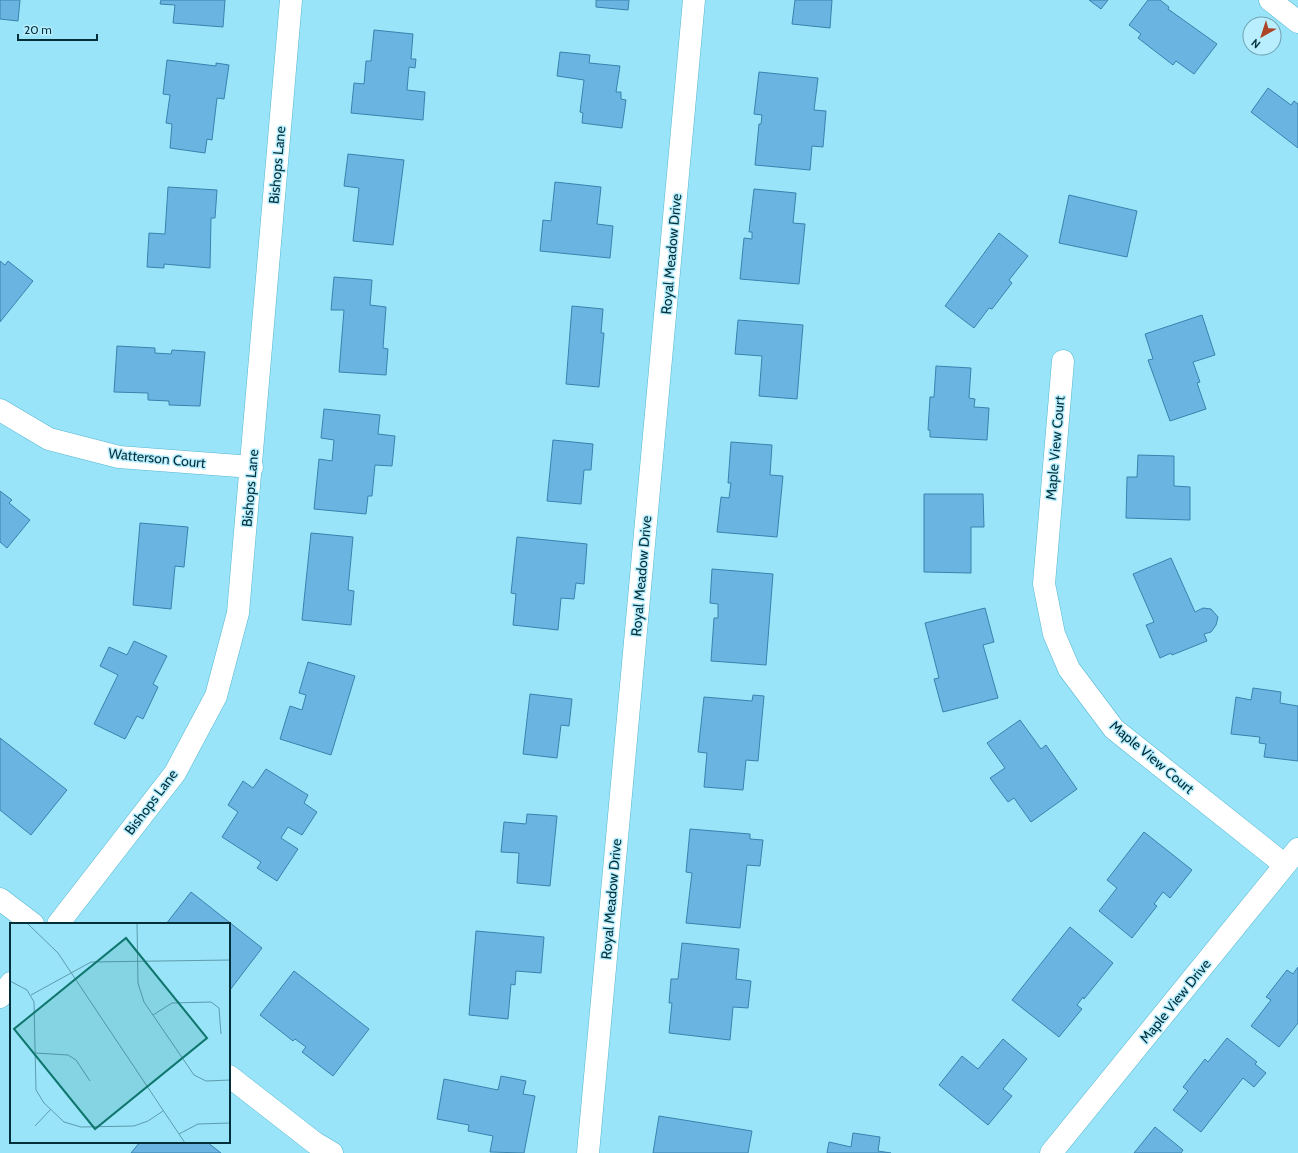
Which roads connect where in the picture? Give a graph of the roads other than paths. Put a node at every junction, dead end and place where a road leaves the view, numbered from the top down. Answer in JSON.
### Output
{"nodes":[{"id":1,"x":292,"y":0,"type":"edge"},
{"id":2,"x":694,"y":0,"type":"edge"},
{"id":3,"x":1270,"y":0,"type":"edge"},
{"id":4,"x":1298,"y":22,"type":"edge"},
{"id":5,"x":1063,"y":361,"type":"dead end"},
{"id":6,"x":0,"y":410,"type":"edge"},
{"id":7,"x":252,"y":467,"type":"junction"},
{"id":8,"x":1291,"y":857,"type":"edge"},
{"id":9,"x":0,"y":899,"type":"edge"},
{"id":10,"x":32,"y":923,"type":"edge"},
{"id":11,"x":59,"y":923,"type":"edge"},
{"id":12,"x":10,"y":984,"type":"edge"},
{"id":13,"x":0,"y":997,"type":"edge"},
{"id":14,"x":230,"y":1077,"type":"edge"},
{"id":15,"x":332,"y":1153,"type":"edge"},
{"id":16,"x":588,"y":1153,"type":"edge"},
{"id":17,"x":1052,"y":1153,"type":"edge"}],
"edges":[{"from":1,"to":7,"type":"street","name":"Bishops Lane"},
{"from":2,"to":16,"type":"street","name":"Royal Meadow Drive"},
{"from":3,"to":4,"type":"street"},
{"from":5,"to":8,"type":"street","name":"Maple View Court"},
{"from":6,"to":7,"type":"street","name":"Watterson Court"},
{"from":7,"to":11,"type":"street","name":"Bishops Lane"},
{"from":8,"to":17,"type":"street","name":"Maple View Drive"},
{"from":9,"to":10,"type":"street"},
{"from":12,"to":13,"type":"street"},
{"from":14,"to":15,"type":"street"}]}
